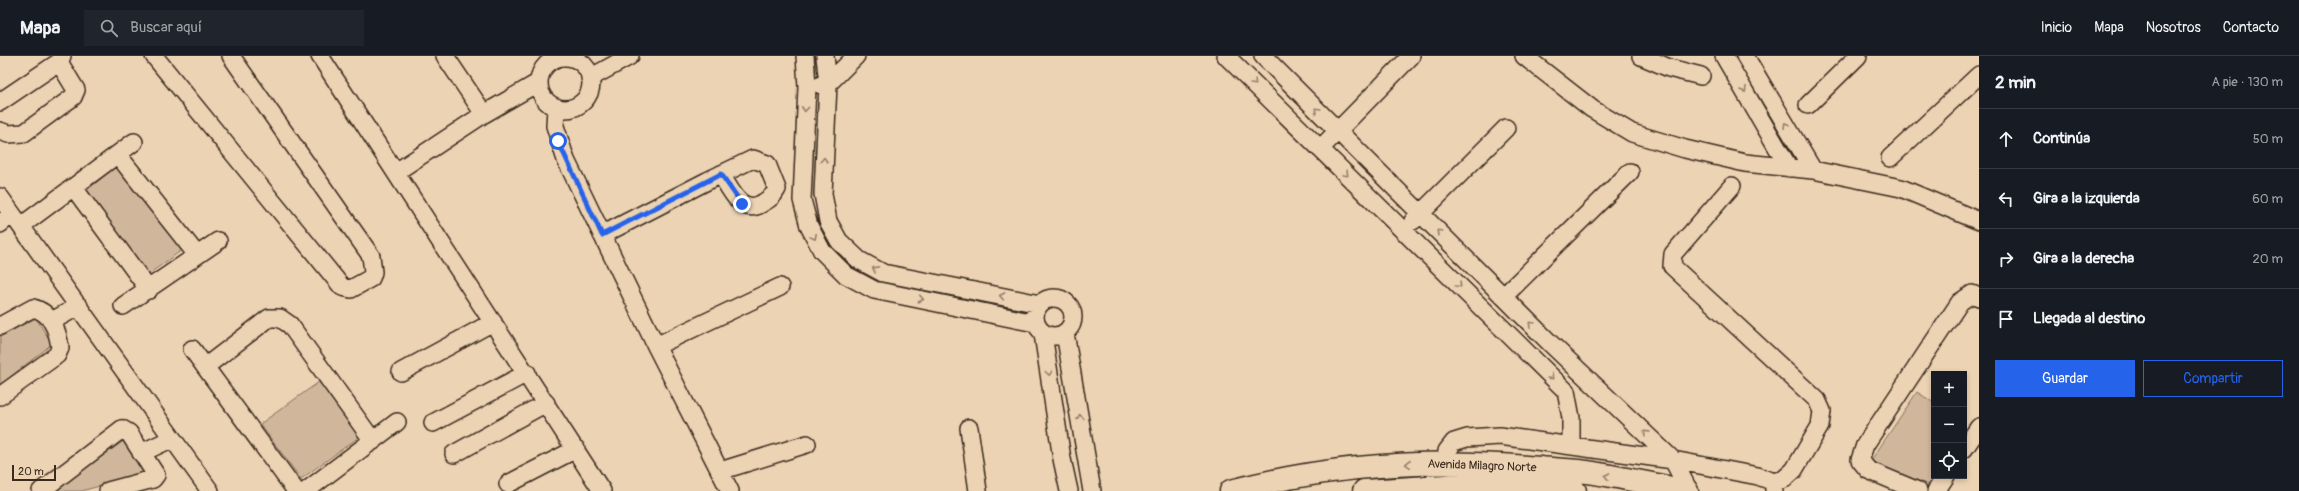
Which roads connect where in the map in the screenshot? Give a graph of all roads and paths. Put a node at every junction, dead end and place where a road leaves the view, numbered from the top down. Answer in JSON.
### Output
{"nodes":[{"id":1,"x":154,"y":56,"type":"edge"},
{"id":2,"x":231,"y":56,"type":"edge"},
{"id":3,"x":320,"y":56,"type":"edge"},
{"id":4,"x":445,"y":56,"type":"edge"},
{"id":5,"x":630,"y":56,"type":"edge"},
{"id":6,"x":805,"y":56,"type":"edge"},
{"id":7,"x":825,"y":56,"type":"edge"},
{"id":8,"x":856,"y":56,"type":"edge"},
{"id":9,"x":1263,"y":56,"type":"edge"},
{"id":10,"x":1411,"y":56,"type":"edge"},
{"id":11,"x":1524,"y":56,"type":"edge"},
{"id":12,"x":1641,"y":56,"type":"edge"},
{"id":13,"x":1724,"y":56,"type":"edge"},
{"id":14,"x":1745,"y":56,"type":"edge"},
{"id":15,"x":1858,"y":56,"type":"edge"},
{"id":16,"x":576,"y":58,"type":"edge"},
{"id":17,"x":60,"y":59,"type":"edge"},
{"id":18,"x":550,"y":59,"type":"edge"},
{"id":19,"x":1234,"y":59,"type":"edge"},
{"id":20,"x":1979,"y":75,"type":"edge"},
{"id":21,"x":1701,"y":76,"type":"dead end"},
{"id":22,"x":590,"y":78,"type":"junction"},
{"id":23,"x":539,"y":82,"type":"junction"},
{"id":24,"x":828,"y":84,"type":"junction"},
{"id":25,"x":807,"y":87,"type":"junction"},
{"id":26,"x":0,"y":102,"type":"edge"},
{"id":27,"x":1808,"y":105,"type":"dead end"},
{"id":28,"x":556,"y":107,"type":"junction"},
{"id":29,"x":484,"y":114,"type":"junction"},
{"id":30,"x":1506,"y":128,"type":"dead end"},
{"id":31,"x":0,"y":131,"type":"edge"},
{"id":32,"x":1338,"y":131,"type":"junction"},
{"id":33,"x":134,"y":142,"type":"dead end"},
{"id":34,"x":1797,"y":143,"type":"junction"},
{"id":35,"x":1320,"y":149,"type":"junction"},
{"id":36,"x":1778,"y":149,"type":"junction"},
{"id":37,"x":118,"y":155,"type":"junction"},
{"id":38,"x":1890,"y":158,"type":"dead end"},
{"id":39,"x":1789,"y":168,"type":"junction"},
{"id":40,"x":1813,"y":170,"type":"junction"},
{"id":41,"x":396,"y":172,"type":"junction"},
{"id":42,"x":1630,"y":172,"type":"dead end"},
{"id":43,"x":721,"y":174,"type":"dead end"},
{"id":44,"x":1732,"y":186,"type":"dead end"},
{"id":45,"x":74,"y":188,"type":"junction"},
{"id":46,"x":0,"y":197,"type":"edge"},
{"id":47,"x":1421,"y":214,"type":"junction"},
{"id":48,"x":11,"y":221,"type":"edge"},
{"id":49,"x":1979,"y":222,"type":"edge"},
{"id":50,"x":1403,"y":230,"type":"junction"},
{"id":51,"x":602,"y":235,"type":"junction"},
{"id":52,"x":218,"y":241,"type":"dead end"},
{"id":53,"x":197,"y":255,"type":"junction"},
{"id":54,"x":780,"y":287,"type":"dead end"},
{"id":55,"x":149,"y":290,"type":"junction"},
{"id":56,"x":1504,"y":296,"type":"junction"},
{"id":57,"x":1979,"y":297,"type":"edge"},
{"id":58,"x":1040,"y":304,"type":"junction"},
{"id":59,"x":79,"y":306,"type":"junction"},
{"id":60,"x":123,"y":306,"type":"dead end"},
{"id":61,"x":52,"y":321,"type":"junction"},
{"id":62,"x":493,"y":322,"type":"junction"},
{"id":63,"x":0,"y":326,"type":"edge"},
{"id":64,"x":1039,"y":328,"type":"junction"},
{"id":65,"x":1065,"y":333,"type":"junction"},
{"id":66,"x":1551,"y":344,"type":"junction"},
{"id":67,"x":656,"y":346,"type":"junction"},
{"id":68,"x":192,"y":349,"type":"dead end"},
{"id":69,"x":1533,"y":359,"type":"junction"},
{"id":70,"x":205,"y":367,"type":"junction"},
{"id":71,"x":401,"y":372,"type":"dead end"},
{"id":72,"x":527,"y":374,"type":"junction"},
{"id":73,"x":0,"y":396,"type":"edge"},
{"id":74,"x":546,"y":403,"type":"junction"},
{"id":75,"x":398,"y":422,"type":"dead end"},
{"id":76,"x":433,"y":423,"type":"dead end"},
{"id":77,"x":1979,"y":427,"type":"edge"},
{"id":78,"x":969,"y":428,"type":"dead end"},
{"id":79,"x":171,"y":439,"type":"junction"},
{"id":80,"x":373,"y":441,"type":"junction"},
{"id":81,"x":807,"y":444,"type":"dead end"},
{"id":82,"x":1571,"y":445,"type":"junction"},
{"id":83,"x":1967,"y":445,"type":"edge"},
{"id":84,"x":576,"y":449,"type":"junction"},
{"id":85,"x":141,"y":453,"type":"junction"},
{"id":86,"x":454,"y":454,"type":"dead end"},
{"id":87,"x":1673,"y":460,"type":"junction"},
{"id":88,"x":1446,"y":462,"type":"junction"},
{"id":89,"x":720,"y":471,"type":"junction"},
{"id":90,"x":1944,"y":479,"type":"edge"},
{"id":91,"x":508,"y":484,"type":"dead end"},
{"id":92,"x":1774,"y":487,"type":"edge"},
{"id":93,"x":1464,"y":488,"type":"edge"},
{"id":94,"x":41,"y":491,"type":"edge"},
{"id":95,"x":108,"y":491,"type":"edge"},
{"id":96,"x":210,"y":491,"type":"edge"},
{"id":97,"x":296,"y":491,"type":"edge"},
{"id":98,"x":306,"y":491,"type":"edge"},
{"id":99,"x":602,"y":491,"type":"edge"},
{"id":100,"x":730,"y":491,"type":"edge"},
{"id":101,"x":978,"y":491,"type":"edge"},
{"id":102,"x":1069,"y":491,"type":"edge"},
{"id":103,"x":1092,"y":491,"type":"edge"},
{"id":104,"x":1231,"y":491,"type":"edge"},
{"id":105,"x":1364,"y":491,"type":"edge"},
{"id":106,"x":1574,"y":491,"type":"edge"},
{"id":107,"x":1688,"y":491,"type":"edge"},
{"id":108,"x":1918,"y":491,"type":"edge"},
{"id":109,"x":1936,"y":491,"type":"edge"}],
"edges":[{"from":1,"to":2,"type":"street"},
{"from":3,"to":41,"type":"street"},
{"from":4,"to":29,"type":"street"},
{"from":5,"to":22,"type":"street"},
{"from":6,"to":25,"type":"street"},
{"from":7,"to":24,"type":"street"},
{"from":8,"to":24,"type":"street"},
{"from":32,"to":9,"type":"street","one_way":true},
{"from":10,"to":32,"type":"street"},
{"from":11,"to":39,"type":"street"},
{"from":12,"to":21,"type":"street"},
{"from":13,"to":36,"type":"street","one_way":true},
{"from":34,"to":14,"type":"street","one_way":true},
{"from":15,"to":27,"type":"street"},
{"from":16,"to":18,"type":"street"},
{"from":16,"to":22,"type":"street"},
{"from":17,"to":26,"type":"street"},
{"from":17,"to":31,"type":"street"},
{"from":18,"to":23,"type":"street"},
{"from":19,"to":35,"type":"street","one_way":true},
{"from":20,"to":38,"type":"street"},
{"from":22,"to":28,"type":"street"},
{"from":23,"to":28,"type":"street"},
{"from":23,"to":29,"type":"street"},
{"from":24,"to":25,"type":"street"},
{"from":58,"to":24,"type":"street","one_way":true},
{"from":25,"to":64,"type":"street","one_way":true},
{"from":28,"to":51,"type":"street"},
{"from":29,"to":41,"type":"street"},
{"from":30,"to":47,"type":"street"},
{"from":32,"to":35,"type":"street"},
{"from":32,"to":47,"type":"street"},
{"from":33,"to":37,"type":"street"},
{"from":34,"to":36,"type":"street"},
{"from":34,"to":40,"type":"street"},
{"from":35,"to":50,"type":"street","one_way":true},
{"from":36,"to":39,"type":"street"},
{"from":37,"to":45,"type":"street"},
{"from":37,"to":53,"type":"street"},
{"from":39,"to":40,"type":"street"},
{"from":40,"to":49,"type":"street"},
{"from":41,"to":62,"type":"street"},
{"from":42,"to":56,"type":"street"},
{"from":43,"to":51,"type":"street"},
{"from":44,"to":92,"type":"street"},
{"from":45,"to":48,"type":"street"},
{"from":45,"to":55,"type":"street"},
{"from":46,"to":48,"type":"street"},
{"from":47,"to":50,"type":"street"},
{"from":56,"to":47,"type":"street","one_way":true},
{"from":48,"to":59,"type":"street"},
{"from":50,"to":69,"type":"street","one_way":true},
{"from":51,"to":67,"type":"street"},
{"from":52,"to":53,"type":"street"},
{"from":53,"to":55,"type":"street"},
{"from":54,"to":67,"type":"street"},
{"from":55,"to":60,"type":"street"},
{"from":66,"to":56,"type":"street","one_way":true},
{"from":57,"to":108,"type":"street"},
{"from":58,"to":64,"type":"street"},
{"from":58,"to":65,"type":"street"},
{"from":59,"to":61,"type":"street"},
{"from":59,"to":79,"type":"street"},
{"from":61,"to":63,"type":"street"},
{"from":61,"to":73,"type":"street"},
{"from":62,"to":71,"type":"street"},
{"from":62,"to":72,"type":"street"},
{"from":64,"to":65,"type":"street"},
{"from":64,"to":102,"type":"street","one_way":true},
{"from":103,"to":65,"type":"street","one_way":true},
{"from":66,"to":69,"type":"street"},
{"from":87,"to":66,"type":"street","one_way":true},
{"from":67,"to":89,"type":"street"},
{"from":68,"to":70,"type":"street"},
{"from":69,"to":82,"type":"street","one_way":true},
{"from":70,"to":80,"type":"street"},
{"from":70,"to":97,"type":"street"},
{"from":72,"to":74,"type":"street"},
{"from":72,"to":76,"type":"street"},
{"from":74,"to":84,"type":"street"},
{"from":74,"to":86,"type":"street"},
{"from":75,"to":80,"type":"street"},
{"from":77,"to":83,"type":"street"},
{"from":78,"to":101,"type":"street"},
{"from":79,"to":85,"type":"street"},
{"from":79,"to":96,"type":"street"},
{"from":80,"to":98,"type":"street"},
{"from":81,"to":89,"type":"street"},
{"from":82,"to":87,"type":"street"},
{"from":82,"to":88,"type":"street"},
{"from":84,"to":91,"type":"street"},
{"from":84,"to":99,"type":"street"},
{"from":85,"to":94,"type":"street"},
{"from":85,"to":95,"type":"street"},
{"from":87,"to":92,"type":"street"},
{"from":87,"to":107,"type":"street"},
{"from":88,"to":104,"type":"main road","name":"Avenida Milagro Norte","one_way":true},
{"from":107,"to":88,"type":"main road","name":"Avenida Milagro Norte","one_way":true},
{"from":89,"to":100,"type":"street"},
{"from":90,"to":109,"type":"street"},
{"from":93,"to":105,"type":"main road","name":"Avenida Milagro Norte"},
{"from":93,"to":106,"type":"main road","name":"Avenida Milagro Norte"}]}
